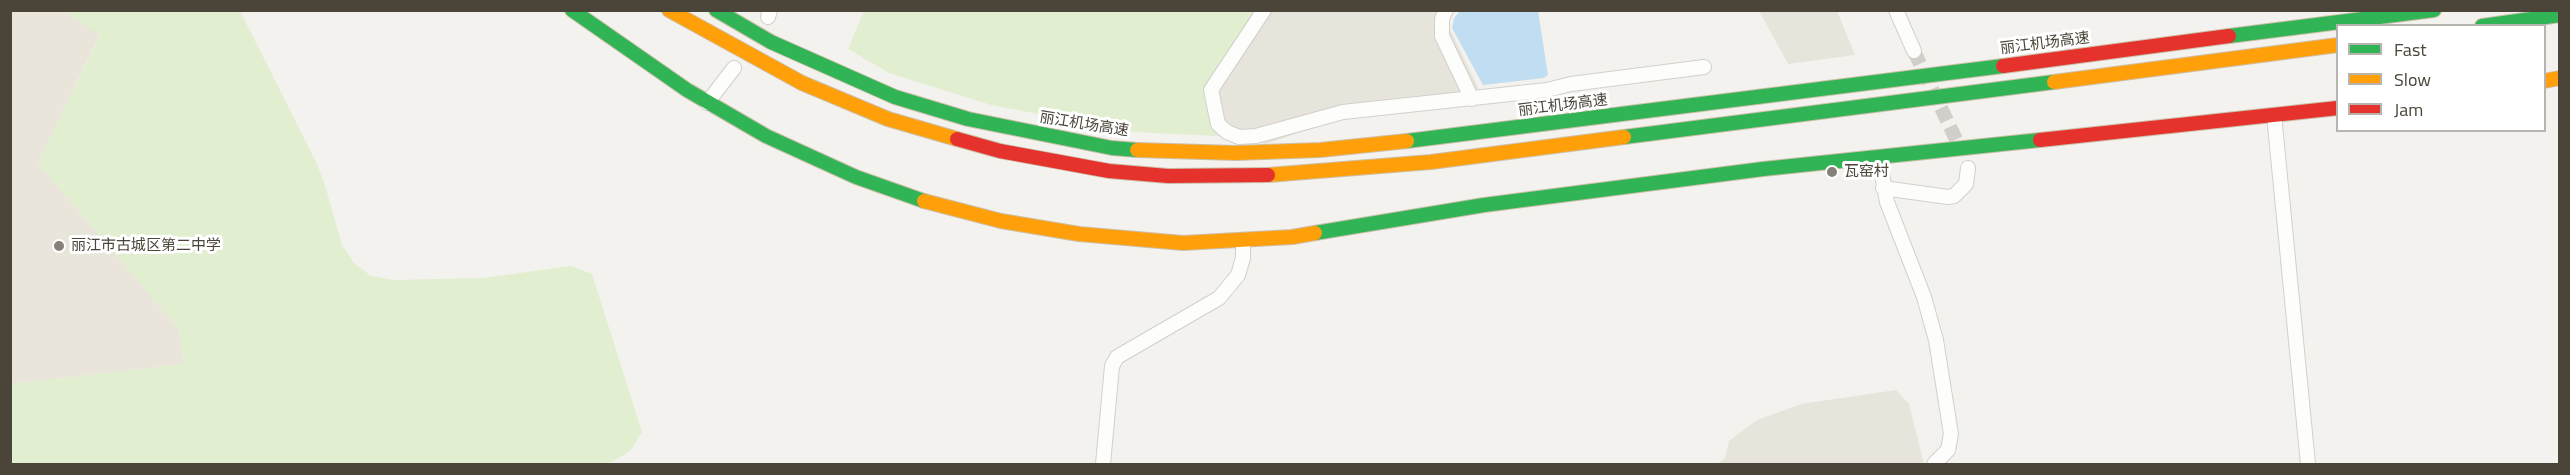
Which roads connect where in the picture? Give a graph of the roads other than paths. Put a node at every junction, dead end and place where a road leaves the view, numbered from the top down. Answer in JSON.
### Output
{"nodes":[{"id":1,"x":572,"y":10,"type":"edge"},
{"id":2,"x":669,"y":10,"type":"edge"},
{"id":3,"x":716,"y":10,"type":"edge"},
{"id":4,"x":1264,"y":10,"type":"edge"},
{"id":5,"x":1446,"y":10,"type":"edge"},
{"id":6,"x":1896,"y":10,"type":"edge"},
{"id":7,"x":2434,"y":10,"type":"edge"},
{"id":8,"x":2559,"y":15,"type":"edge"},
{"id":9,"x":2496,"y":24,"type":"edge"},
{"id":10,"x":2336,"y":45,"type":"edge"},
{"id":11,"x":1914,"y":51,"type":"tunnel mouth"},
{"id":12,"x":1704,"y":67,"type":"dead end"},
{"id":13,"x":734,"y":68,"type":"dead end"},
{"id":14,"x":1472,"y":99,"type":"junction"},
{"id":15,"x":707,"y":103,"type":"junction"},
{"id":16,"x":2336,"y":108,"type":"edge"},
{"id":17,"x":2274,"y":116,"type":"junction"},
{"id":18,"x":1879,"y":157,"type":"junction"},
{"id":19,"x":1968,"y":168,"type":"dead end"},
{"id":20,"x":1883,"y":188,"type":"junction"},
{"id":21,"x":1243,"y":241,"type":"junction"},
{"id":22,"x":1103,"y":465,"type":"edge"},
{"id":23,"x":1934,"y":465,"type":"edge"},
{"id":24,"x":2308,"y":465,"type":"edge"}],
"edges":[{"from":1,"to":15,"type":"highway"},
{"from":2,"to":10,"type":"highway"},
{"from":3,"to":7,"type":"highway","name":"丽江机场高速"},
{"from":4,"to":14,"type":"street"},
{"from":5,"to":14,"type":"street"},
{"from":6,"to":11,"type":"street"},
{"from":8,"to":9,"type":"highway"},
{"from":12,"to":14,"type":"street"},
{"from":13,"to":15,"type":"street"},
{"from":15,"to":21,"type":"highway"},
{"from":16,"to":17,"type":"highway"},
{"from":17,"to":18,"type":"highway"},
{"from":17,"to":24,"type":"street"},
{"from":18,"to":20,"type":"street"},
{"from":18,"to":21,"type":"highway"},
{"from":19,"to":20,"type":"street"},
{"from":20,"to":23,"type":"street"},
{"from":21,"to":22,"type":"street"}]}
